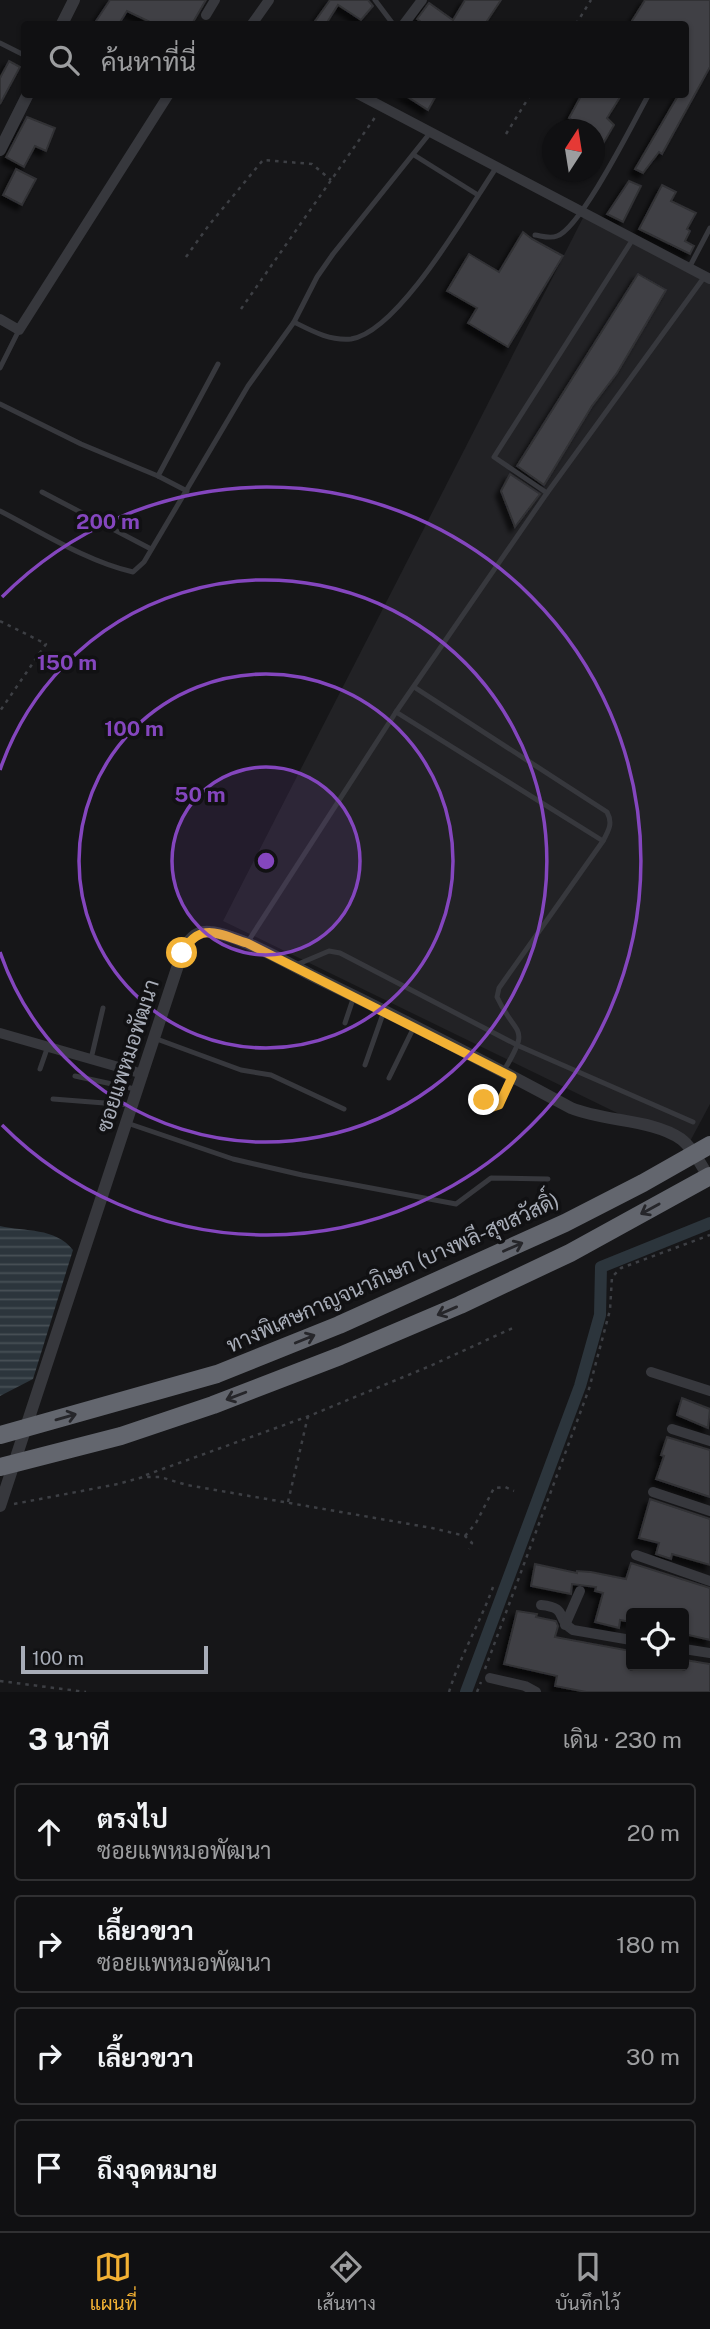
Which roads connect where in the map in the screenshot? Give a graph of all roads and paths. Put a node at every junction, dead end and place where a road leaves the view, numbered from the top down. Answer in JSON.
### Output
{"nodes":[{"id":1,"x":74,"y":0,"type":"edge"},
{"id":2,"x":215,"y":0,"type":"edge"},
{"id":3,"x":269,"y":0,"type":"edge"},
{"id":4,"x":375,"y":0,"type":"edge"},
{"id":5,"x":422,"y":0,"type":"edge"},
{"id":6,"x":591,"y":0,"type":"edge"},
{"id":7,"x":206,"y":15,"type":"dead end"},
{"id":8,"x":64,"y":21,"type":"edge"},
{"id":9,"x":254,"y":21,"type":"edge"},
{"id":10,"x":391,"y":21,"type":"edge"},
{"id":11,"x":406,"y":21,"type":"edge"},
{"id":12,"x":578,"y":21,"type":"edge"},
{"id":13,"x":0,"y":43,"type":"edge"},
{"id":14,"x":21,"y":54,"type":"edge"},
{"id":15,"x":26,"y":98,"type":"edge"},
{"id":16,"x":166,"y":98,"type":"edge"},
{"id":17,"x":365,"y":98,"type":"edge"},
{"id":18,"x":528,"y":98,"type":"edge"},
{"id":19,"x":647,"y":98,"type":"edge"},
{"id":20,"x":382,"y":107,"type":"junction"},
{"id":21,"x":430,"y":133,"type":"junction"},
{"id":22,"x":506,"y":134,"type":"dead end"},
{"id":23,"x":0,"y":150,"type":"edge"},
{"id":24,"x":414,"y":155,"type":"junction"},
{"id":25,"x":496,"y":167,"type":"junction"},
{"id":26,"x":331,"y":180,"type":"junction"},
{"id":27,"x":478,"y":195,"type":"junction"},
{"id":28,"x":582,"y":211,"type":"junction"},
{"id":29,"x":710,"y":228,"type":"edge"},
{"id":30,"x":535,"y":235,"type":"dead end"},
{"id":31,"x":634,"y":238,"type":"junction"},
{"id":32,"x":186,"y":257,"type":"dead end"},
{"id":33,"x":689,"y":268,"type":"junction"},
{"id":34,"x":707,"y":278,"type":"edge"},
{"id":35,"x":241,"y":309,"type":"dead end"},
{"id":36,"x":0,"y":319,"type":"edge"},
{"id":37,"x":294,"y":322,"type":"junction"},
{"id":38,"x":19,"y":330,"type":"junction"},
{"id":39,"x":218,"y":364,"type":"dead end"},
{"id":40,"x":0,"y":369,"type":"edge"},
{"id":41,"x":0,"y":404,"type":"edge"},
{"id":42,"x":158,"y":476,"type":"junction"},
{"id":43,"x":187,"y":491,"type":"junction"},
{"id":44,"x":42,"y":492,"type":"dead end"},
{"id":45,"x":547,"y":493,"type":"junction"},
{"id":46,"x":0,"y":511,"type":"edge"},
{"id":47,"x":151,"y":549,"type":"junction"},
{"id":48,"x":0,"y":621,"type":"edge"},
{"id":49,"x":414,"y":687,"type":"junction"},
{"id":50,"x":0,"y":711,"type":"edge"},
{"id":51,"x":396,"y":712,"type":"junction"},
{"id":52,"x":603,"y":841,"type":"junction"},
{"id":53,"x":247,"y":943,"type":"junction"},
{"id":54,"x":293,"y":966,"type":"junction"},
{"id":55,"x":354,"y":996,"type":"junction"},
{"id":56,"x":103,"y":1008,"type":"dead end"},
{"id":57,"x":384,"y":1011,"type":"junction"},
{"id":58,"x":345,"y":1023,"type":"dead end"},
{"id":59,"x":414,"y":1026,"type":"junction"},
{"id":60,"x":0,"y":1033,"type":"edge"},
{"id":61,"x":154,"y":1038,"type":"junction"},
{"id":62,"x":48,"y":1046,"type":"junction"},
{"id":63,"x":519,"y":1046,"type":"junction"},
{"id":64,"x":90,"y":1059,"type":"junction"},
{"id":65,"x":365,"y":1065,"type":"dead end"},
{"id":66,"x":40,"y":1069,"type":"dead end"},
{"id":67,"x":143,"y":1074,"type":"junction"},
{"id":68,"x":508,"y":1074,"type":"junction"},
{"id":69,"x":75,"y":1076,"type":"dead end"},
{"id":70,"x":390,"y":1078,"type":"dead end"},
{"id":71,"x":138,"y":1089,"type":"junction"},
{"id":72,"x":53,"y":1098,"type":"dead end"},
{"id":73,"x":484,"y":1100,"type":"dead end"},
{"id":74,"x":132,"y":1105,"type":"junction"},
{"id":75,"x":344,"y":1109,"type":"dead end"},
{"id":76,"x":693,"y":1122,"type":"dead end"},
{"id":77,"x":126,"y":1124,"type":"junction"},
{"id":78,"x":710,"y":1145,"type":"edge"},
{"id":79,"x":710,"y":1177,"type":"edge"},
{"id":80,"x":548,"y":1179,"type":"dead end"},
{"id":81,"x":710,"y":1235,"type":"edge"},
{"id":82,"x":515,"y":1327,"type":"dead end"},
{"id":83,"x":651,"y":1371,"type":"dead end"},
{"id":84,"x":710,"y":1391,"type":"edge"},
{"id":85,"x":309,"y":1416,"type":"junction"},
{"id":86,"x":672,"y":1430,"type":"dead end"},
{"id":87,"x":0,"y":1435,"type":"edge"},
{"id":88,"x":710,"y":1441,"type":"edge"},
{"id":89,"x":0,"y":1467,"type":"edge"},
{"id":90,"x":143,"y":1477,"type":"junction"},
{"id":91,"x":513,"y":1492,"type":"dead end"},
{"id":92,"x":653,"y":1492,"type":"dead end"},
{"id":93,"x":288,"y":1502,"type":"junction"},
{"id":94,"x":7,"y":1505,"type":"edge"},
{"id":95,"x":710,"y":1511,"type":"edge"},
{"id":96,"x":465,"y":1536,"type":"junction"},
{"id":97,"x":469,"y":1549,"type":"dead end"},
{"id":98,"x":636,"y":1555,"type":"dead end"},
{"id":99,"x":710,"y":1581,"type":"edge"},
{"id":100,"x":492,"y":1587,"type":"dead end"},
{"id":101,"x":580,"y":1591,"type":"dead end"},
{"id":102,"x":541,"y":1605,"type":"dead end"},
{"id":103,"x":565,"y":1625,"type":"junction"},
{"id":104,"x":626,"y":1639,"type":"edge"},
{"id":105,"x":689,"y":1650,"type":"edge"},
{"id":106,"x":710,"y":1653,"type":"edge"},
{"id":107,"x":490,"y":1678,"type":"dead end"},
{"id":108,"x":0,"y":1681,"type":"edge"},
{"id":109,"x":86,"y":1692,"type":"edge"},
{"id":110,"x":449,"y":1692,"type":"edge"},
{"id":111,"x":477,"y":1692,"type":"edge"},
{"id":112,"x":536,"y":1692,"type":"edge"}],
"edges":[{"from":1,"to":8,"type":"street"},
{"from":2,"to":7,"type":"street"},
{"from":3,"to":9,"type":"street"},
{"from":4,"to":10,"type":"lane"},
{"from":5,"to":11,"type":"street"},
{"from":6,"to":12,"type":"path"},
{"from":13,"to":14,"type":"lane"},
{"from":15,"to":23,"type":"street"},
{"from":16,"to":38,"type":"street"},
{"from":17,"to":20,"type":"street"},
{"from":18,"to":22,"type":"path"},
{"from":19,"to":28,"type":"lane"},
{"from":20,"to":21,"type":"street"},
{"from":20,"to":26,"type":"path"},
{"from":21,"to":24,"type":"lane"},
{"from":21,"to":25,"type":"street"},
{"from":24,"to":27,"type":"lane"},
{"from":24,"to":37,"type":"lane"},
{"from":25,"to":27,"type":"lane"},
{"from":25,"to":28,"type":"street"},
{"from":26,"to":32,"type":"path"},
{"from":26,"to":35,"type":"path"},
{"from":27,"to":37,"type":"lane"},
{"from":28,"to":30,"type":"lane"},
{"from":28,"to":31,"type":"street"},
{"from":29,"to":33,"type":"lane"},
{"from":31,"to":33,"type":"street"},
{"from":31,"to":45,"type":"lane"},
{"from":33,"to":34,"type":"street"},
{"from":34,"to":45,"type":"lane"},
{"from":36,"to":38,"type":"street"},
{"from":37,"to":43,"type":"lane"},
{"from":38,"to":40,"type":"lane"},
{"from":39,"to":42,"type":"lane"},
{"from":41,"to":42,"type":"lane"},
{"from":42,"to":43,"type":"lane"},
{"from":43,"to":47,"type":"lane"},
{"from":44,"to":47,"type":"lane"},
{"from":45,"to":49,"type":"lane"},
{"from":46,"to":47,"type":"lane"},
{"from":48,"to":50,"type":"path"},
{"from":49,"to":51,"type":"lane"},
{"from":49,"to":52,"type":"lane"},
{"from":51,"to":52,"type":"lane"},
{"from":51,"to":53,"type":"lane"},
{"from":52,"to":63,"type":"lane"},
{"from":53,"to":54,"type":"street","name":"ซอยแพหมอพัฒนา"},
{"from":53,"to":61,"type":"street","name":"ซอยแพหมอพัฒนา"},
{"from":54,"to":55,"type":"street","name":"ซอยแพหมอพัฒนา"},
{"from":54,"to":63,"type":"lane"},
{"from":55,"to":57,"type":"street","name":"ซอยแพหมอพัฒนา"},
{"from":55,"to":58,"type":"lane"},
{"from":56,"to":64,"type":"lane"},
{"from":57,"to":59,"type":"street","name":"ซอยแพหมอพัฒนา"},
{"from":57,"to":65,"type":"lane"},
{"from":59,"to":68,"type":"street","name":"ซอยแพหมอพัฒนา"},
{"from":59,"to":70,"type":"lane"},
{"from":60,"to":62,"type":"street"},
{"from":61,"to":67,"type":"street","name":"ซอยแพหมอพัฒนา"},
{"from":61,"to":75,"type":"lane"},
{"from":62,"to":64,"type":"street"},
{"from":62,"to":66,"type":"lane"},
{"from":63,"to":68,"type":"lane"},
{"from":63,"to":76,"type":"lane"},
{"from":64,"to":67,"type":"street"},
{"from":67,"to":71,"type":"street","name":"ซอยแพหมอพัฒนา"},
{"from":68,"to":73,"type":"lane"},
{"from":68,"to":79,"type":"street","name":"ซอยแพหมอพัฒนา"},
{"from":69,"to":71,"type":"lane"},
{"from":71,"to":74,"type":"street","name":"ซอยแพหมอพัฒนา"},
{"from":71,"to":77,"type":"lane"},
{"from":72,"to":74,"type":"lane"},
{"from":74,"to":77,"type":"street","name":"ซอยแพหมอพัฒนา"},
{"from":77,"to":80,"type":"lane"},
{"from":77,"to":94,"type":"street","name":"ซอยแพหมอพัฒนา"},
{"from":87,"to":78,"type":"highway","name":"ทางพิเศษกาญจนาภิเษก (บางพลี-สุขสวัสดิ์)","one_way":true,"bridge":true},
{"from":79,"to":89,"type":"highway","one_way":true,"bridge":true},
{"from":81,"to":111,"type":"path"},
{"from":82,"to":85,"type":"path"},
{"from":83,"to":84,"type":"street"},
{"from":85,"to":90,"type":"path"},
{"from":85,"to":93,"type":"path"},
{"from":86,"to":88,"type":"street"},
{"from":90,"to":93,"type":"path"},
{"from":90,"to":94,"type":"path"},
{"from":91,"to":96,"type":"path"},
{"from":92,"to":95,"type":"street"},
{"from":93,"to":96,"type":"path"},
{"from":96,"to":97,"type":"path"},
{"from":98,"to":99,"type":"street"},
{"from":100,"to":110,"type":"path"},
{"from":101,"to":103,"type":"street"},
{"from":102,"to":103,"type":"street"},
{"from":103,"to":104,"type":"street"},
{"from":105,"to":106,"type":"street"},
{"from":107,"to":112,"type":"street"},
{"from":108,"to":109,"type":"path"}]}
